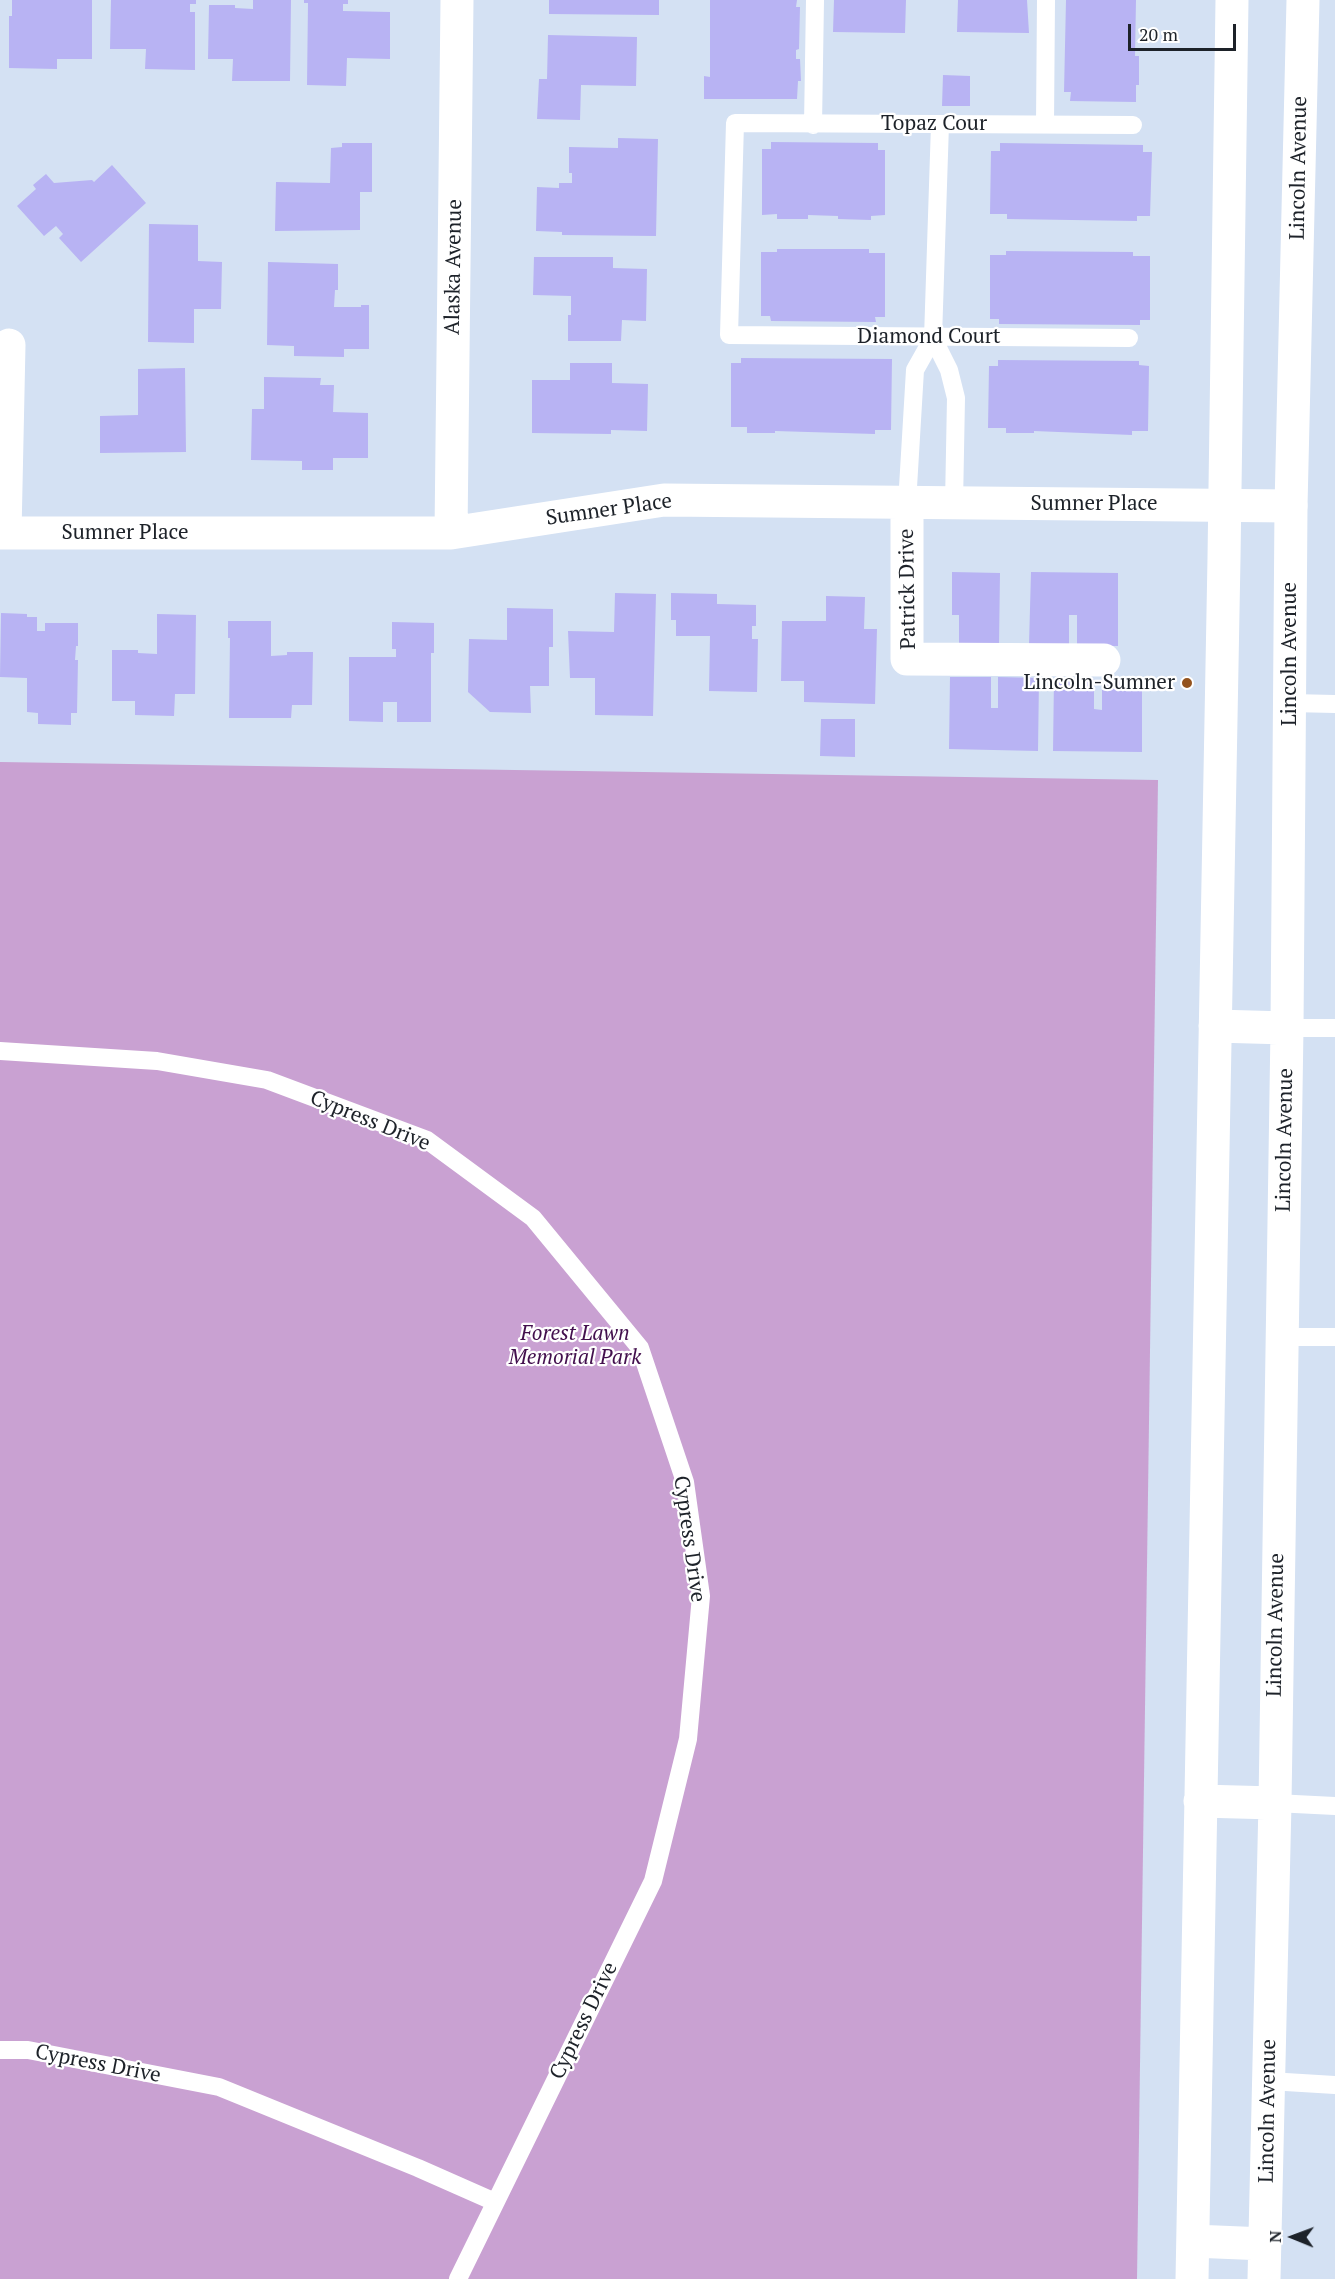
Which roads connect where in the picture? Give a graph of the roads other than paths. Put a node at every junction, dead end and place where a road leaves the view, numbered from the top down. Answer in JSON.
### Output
{"nodes":[{"id":1,"x":457,"y":0,"type":"edge"},
{"id":2,"x":814,"y":0,"type":"edge"},
{"id":3,"x":1046,"y":0,"type":"edge"},
{"id":4,"x":1232,"y":0,"type":"edge"},
{"id":5,"x":1303,"y":0,"type":"edge"},
{"id":6,"x":940,"y":124,"type":"junction"},
{"id":7,"x":1045,"y":124,"type":"junction"},
{"id":8,"x":813,"y":125,"type":"junction"},
{"id":9,"x":1133,"y":125,"type":"dead end"},
{"id":10,"x":729,"y":335,"type":"joint"},
{"id":11,"x":933,"y":338,"type":"junction"},
{"id":12,"x":1129,"y":338,"type":"dead end"},
{"id":13,"x":9,"y":345,"type":"dead end"},
{"id":14,"x":907,"y":504,"type":"junction"},
{"id":15,"x":954,"y":504,"type":"junction"},
{"id":16,"x":1225,"y":505,"type":"junction"},
{"id":17,"x":1291,"y":506,"type":"junction"},
{"id":18,"x":2,"y":533,"type":"edge"},
{"id":19,"x":451,"y":533,"type":"junction"},
{"id":20,"x":1104,"y":660,"type":"dead end"},
{"id":21,"x":1290,"y":704,"type":"junction"},
{"id":22,"x":1335,"y":704,"type":"edge"},
{"id":23,"x":1215,"y":1026,"type":"junction"},
{"id":24,"x":1287,"y":1028,"type":"junction"},
{"id":25,"x":1335,"y":1028,"type":"edge"},
{"id":26,"x":0,"y":1051,"type":"edge"},
{"id":27,"x":1282,"y":1337,"type":"junction"},
{"id":28,"x":1335,"y":1337,"type":"edge"},
{"id":29,"x":1200,"y":1801,"type":"junction"},
{"id":30,"x":1275,"y":1803,"type":"junction"},
{"id":31,"x":1335,"y":1806,"type":"edge"},
{"id":32,"x":0,"y":2050,"type":"edge"},
{"id":33,"x":1269,"y":2081,"type":"junction"},
{"id":34,"x":1335,"y":2085,"type":"edge"},
{"id":35,"x":495,"y":2202,"type":"junction"},
{"id":36,"x":1193,"y":2241,"type":"junction"},
{"id":37,"x":1264,"y":2244,"type":"junction"},
{"id":38,"x":458,"y":2279,"type":"edge"},
{"id":39,"x":1192,"y":2279,"type":"edge"},
{"id":40,"x":1264,"y":2279,"type":"edge"}],
"edges":[{"from":1,"to":19,"type":"main road","name":"Alaska Avenue"},
{"from":2,"to":8,"type":"lane"},
{"from":3,"to":7,"type":"lane"},
{"from":4,"to":16,"type":"main road"},
{"from":5,"to":17,"type":"main road","name":"Lincoln Avenue"},
{"from":6,"to":7,"type":"lane","name":"Topaz Cour"},
{"from":6,"to":8,"type":"lane","name":"Topaz Cour"},
{"from":6,"to":11,"type":"lane"},
{"from":7,"to":9,"type":"lane","name":"Topaz Cour"},
{"from":8,"to":10,"type":"lane","name":"Topaz Cour"},
{"from":10,"to":11,"type":"lane","name":"Diamond Court"},
{"from":11,"to":12,"type":"lane","name":"Diamond Court"},
{"from":11,"to":14,"type":"lane"},
{"from":11,"to":15,"type":"lane"},
{"from":13,"to":18,"type":"main road"},
{"from":14,"to":15,"type":"main road","name":"Sumner Place"},
{"from":14,"to":19,"type":"main road","name":"Sumner Place"},
{"from":14,"to":20,"type":"main road","name":"Patrick Drive"},
{"from":15,"to":16,"type":"main road","name":"Sumner Place"},
{"from":16,"to":17,"type":"main road","name":"Sumner Place"},
{"from":16,"to":23,"type":"main road"},
{"from":17,"to":21,"type":"main road","name":"Lincoln Avenue"},
{"from":18,"to":19,"type":"main road","name":"Sumner Place"},
{"from":21,"to":22,"type":"lane"},
{"from":21,"to":24,"type":"main road","name":"Lincoln Avenue"},
{"from":23,"to":24,"type":"main road"},
{"from":23,"to":29,"type":"main road"},
{"from":24,"to":25,"type":"lane"},
{"from":24,"to":27,"type":"main road","name":"Lincoln Avenue"},
{"from":26,"to":35,"type":"lane","name":"Cypress Drive"},
{"from":27,"to":28,"type":"lane"},
{"from":27,"to":30,"type":"main road","name":"Lincoln Avenue"},
{"from":29,"to":30,"type":"main road"},
{"from":29,"to":36,"type":"main road"},
{"from":30,"to":31,"type":"lane"},
{"from":30,"to":33,"type":"main road","name":"Lincoln Avenue"},
{"from":32,"to":35,"type":"lane","name":"Cypress Drive"},
{"from":33,"to":34,"type":"lane"},
{"from":33,"to":37,"type":"main road","name":"Lincoln Avenue"},
{"from":35,"to":38,"type":"lane","name":"Cypress Drive"},
{"from":36,"to":37,"type":"main road"},
{"from":36,"to":39,"type":"main road"},
{"from":37,"to":40,"type":"main road","name":"Lincoln Avenue"}]}
